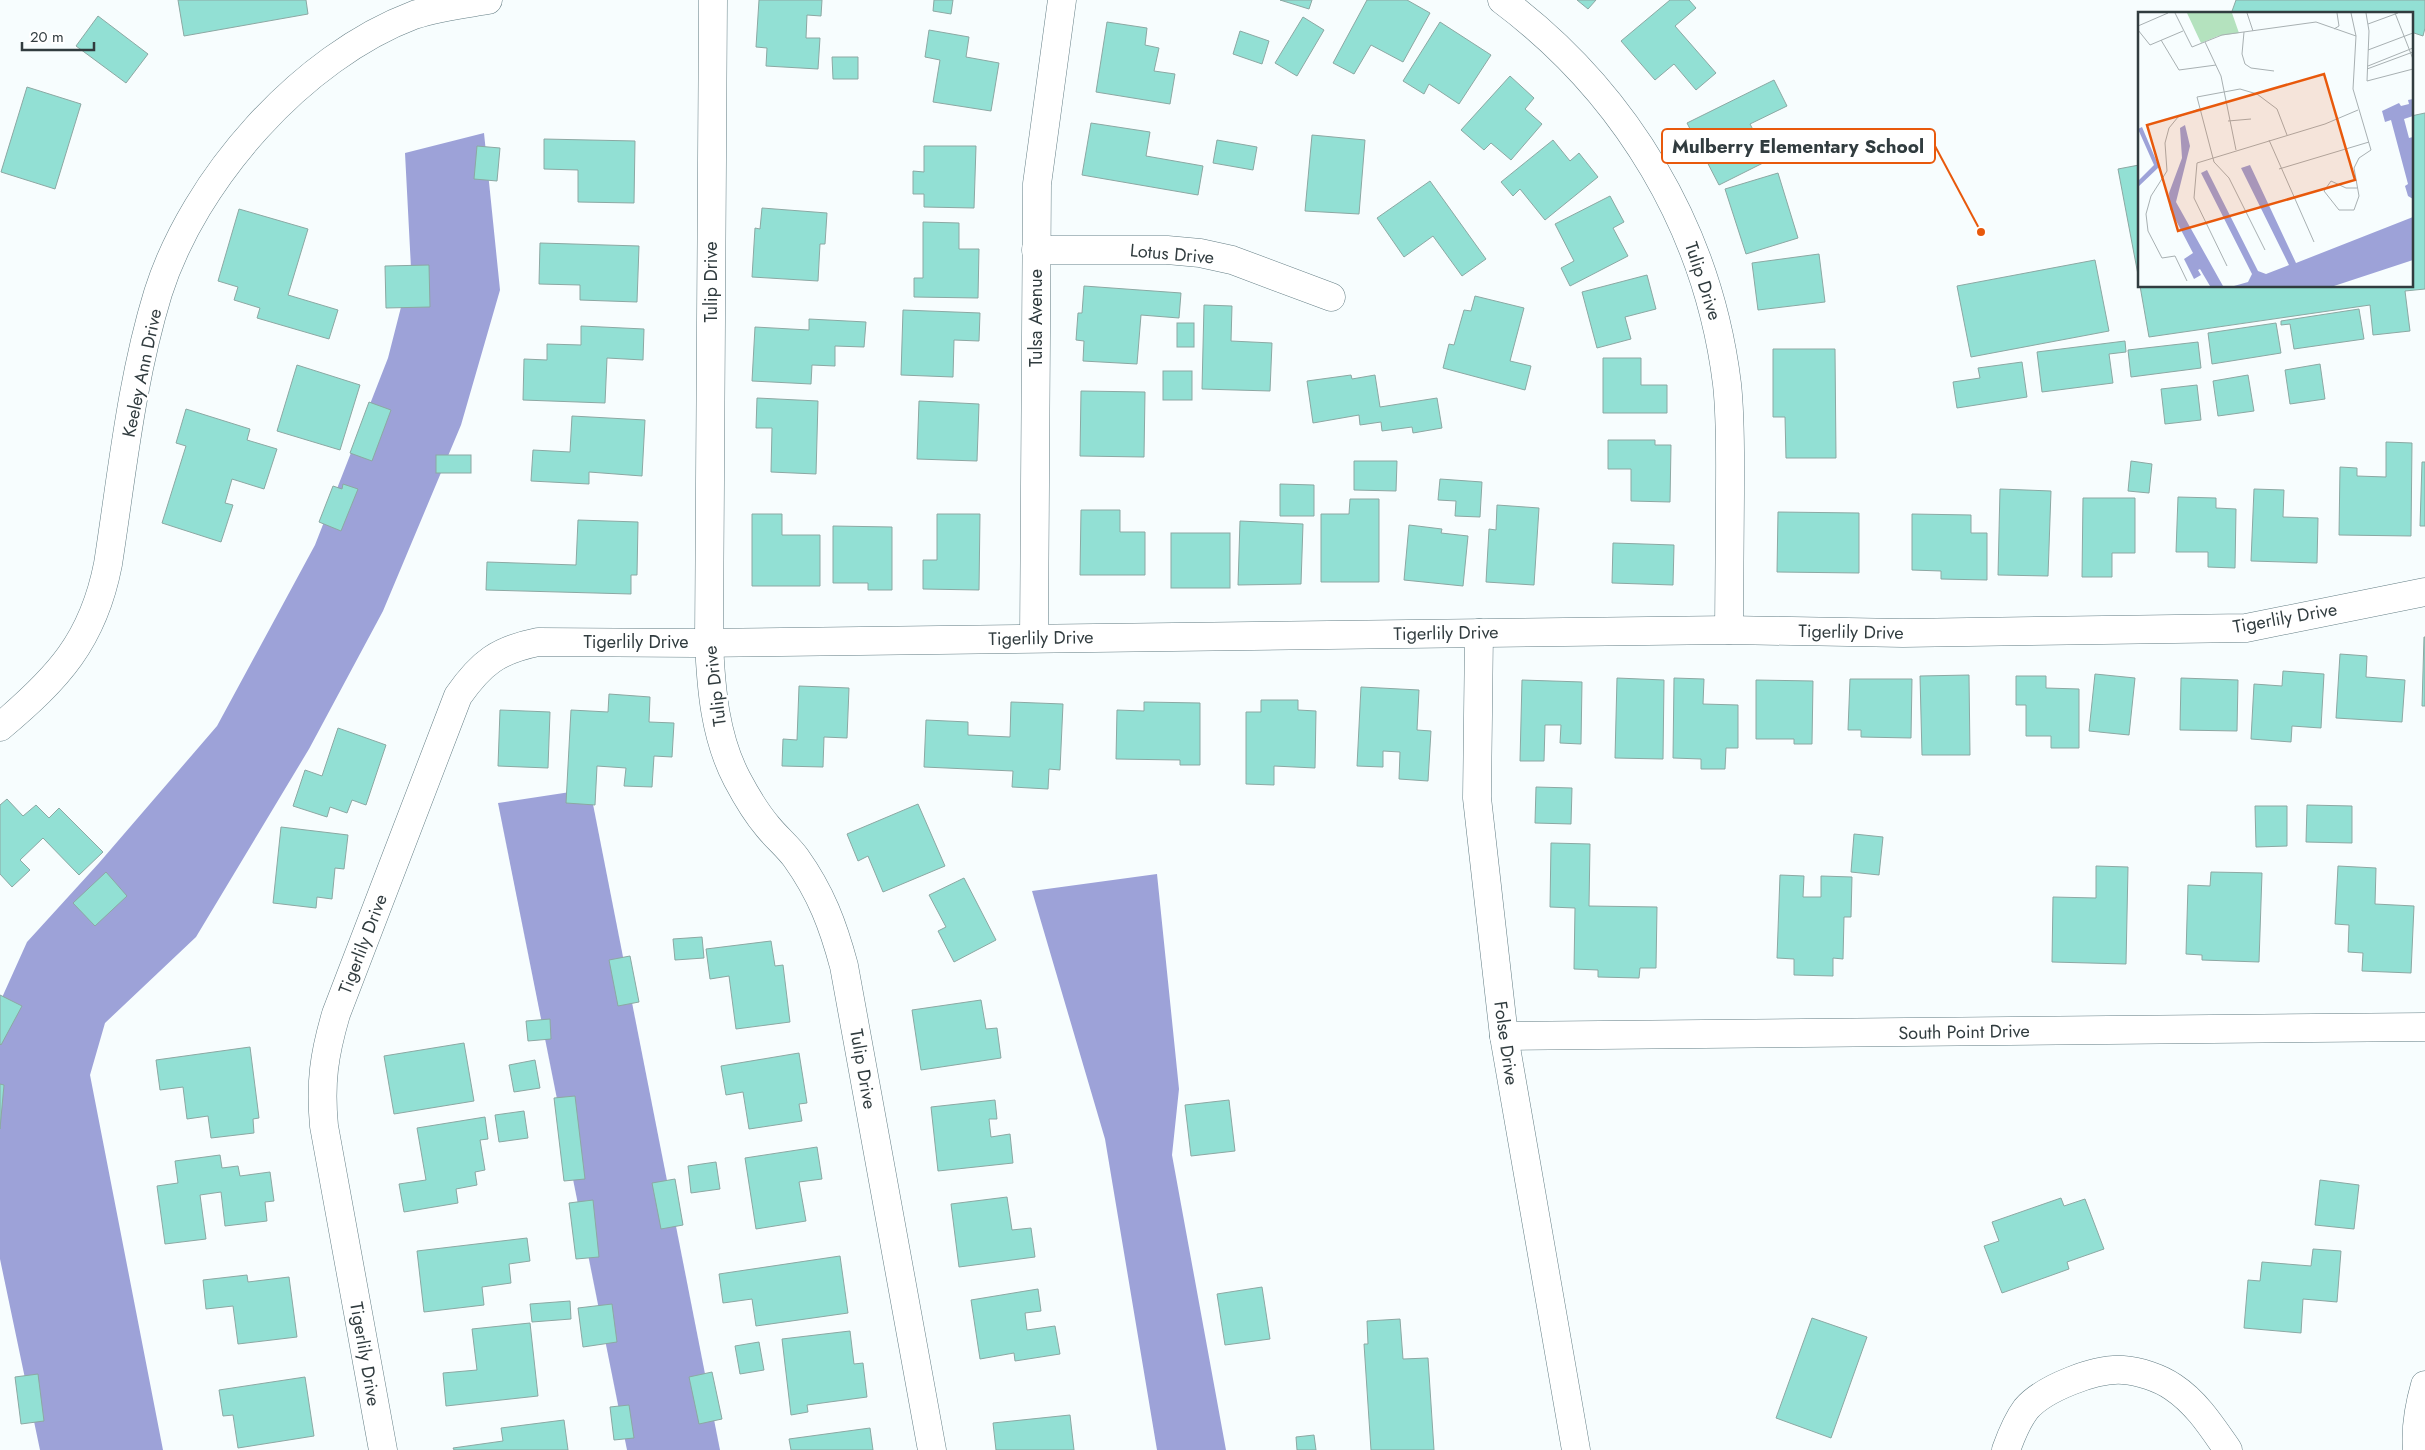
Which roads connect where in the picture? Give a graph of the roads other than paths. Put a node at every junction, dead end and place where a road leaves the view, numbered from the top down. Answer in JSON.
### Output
{"nodes":[{"id":1,"x":488,"y":0,"type":"edge"},
{"id":2,"x":713,"y":0,"type":"edge"},
{"id":3,"x":1062,"y":0,"type":"edge"},
{"id":4,"x":1502,"y":0,"type":"edge"},
{"id":5,"x":1036,"y":250,"type":"junction"},
{"id":6,"x":1331,"y":297,"type":"dead end"},
{"id":7,"x":2425,"y":592,"type":"edge"},
{"id":8,"x":1729,"y":630,"type":"junction"},
{"id":9,"x":1479,"y":633,"type":"junction"},
{"id":10,"x":1034,"y":638,"type":"junction"},
{"id":11,"x":709,"y":642,"type":"junction"},
{"id":12,"x":0,"y":727,"type":"edge"},
{"id":13,"x":2425,"y":1027,"type":"edge"},
{"id":14,"x":1504,"y":1036,"type":"junction"},
{"id":15,"x":2425,"y":1385,"type":"edge"},
{"id":16,"x":383,"y":1450,"type":"edge"},
{"id":17,"x":932,"y":1450,"type":"edge"},
{"id":18,"x":1576,"y":1450,"type":"edge"},
{"id":19,"x":2006,"y":1450,"type":"edge"},
{"id":20,"x":2228,"y":1450,"type":"edge"},
{"id":21,"x":2416,"y":1450,"type":"edge"}],
"edges":[{"from":1,"to":12,"type":"street","name":"Keeley Ann Drive"},
{"from":2,"to":11,"type":"street","name":"Tulip Drive"},
{"from":3,"to":5,"type":"street","name":"Tulsa Avenue"},
{"from":4,"to":8,"type":"street","name":"Tulip Drive"},
{"from":5,"to":6,"type":"street","name":"Lotus Drive"},
{"from":5,"to":10,"type":"street","name":"Tulsa Avenue"},
{"from":7,"to":8,"type":"street","name":"Tigerlily Drive"},
{"from":8,"to":9,"type":"street","name":"Tigerlily Drive"},
{"from":9,"to":10,"type":"street","name":"Tigerlily Drive"},
{"from":9,"to":14,"type":"street","name":"Folse Drive"},
{"from":10,"to":11,"type":"street","name":"Tigerlily Drive"},
{"from":11,"to":16,"type":"street","name":"Tigerlily Drive"},
{"from":11,"to":17,"type":"street","name":"Tulip Drive"},
{"from":13,"to":14,"type":"street","name":"South Point Drive"},
{"from":14,"to":18,"type":"street","name":"Folse Drive"},
{"from":15,"to":21,"type":"street"},
{"from":19,"to":20,"type":"street"}]}
